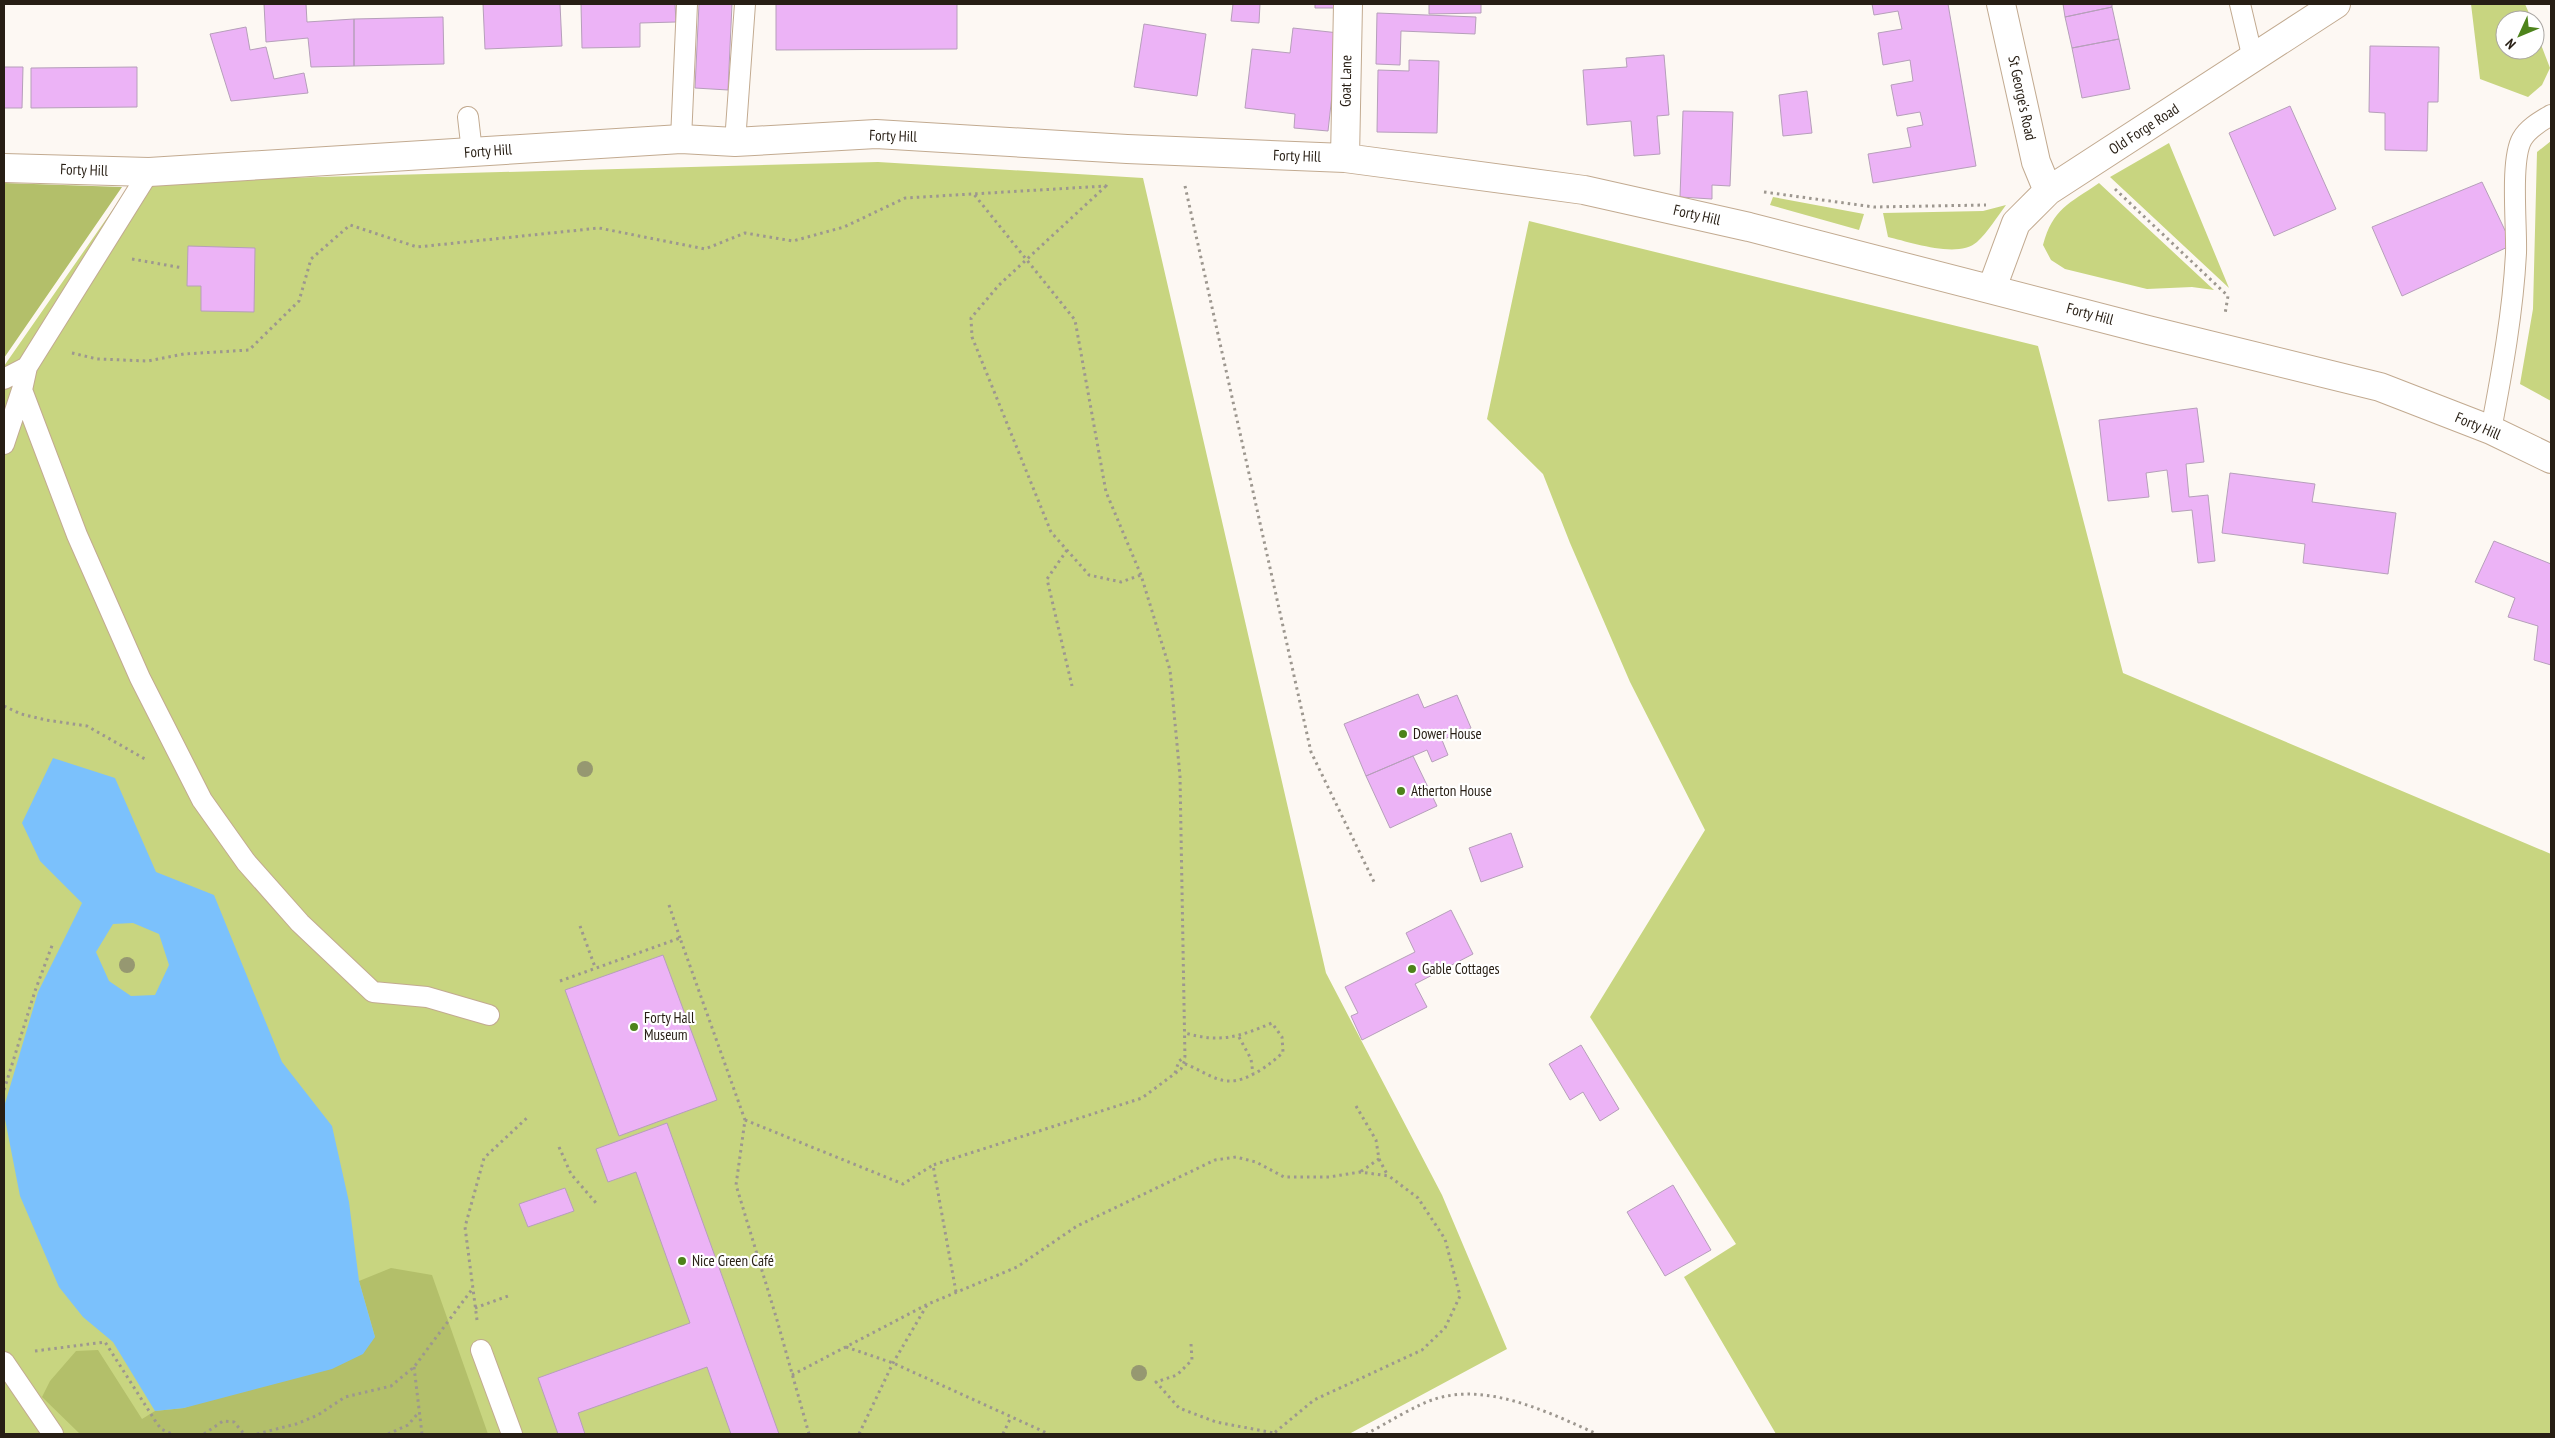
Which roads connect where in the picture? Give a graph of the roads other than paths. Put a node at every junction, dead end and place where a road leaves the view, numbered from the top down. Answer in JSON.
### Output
{"nodes":[{"id":1,"x":687,"y":4,"type":"edge"},
{"id":2,"x":745,"y":4,"type":"edge"},
{"id":3,"x":1348,"y":4,"type":"edge"},
{"id":4,"x":2001,"y":4,"type":"edge"},
{"id":5,"x":2240,"y":4,"type":"edge"},
{"id":6,"x":2336,"y":4,"type":"edge"},
{"id":7,"x":2253,"y":59,"type":"junction"},
{"id":8,"x":2551,"y":114,"type":"edge"},
{"id":9,"x":468,"y":117,"type":"dead end"},
{"id":10,"x":681,"y":139,"type":"junction"},
{"id":11,"x":735,"y":142,"type":"junction"},
{"id":12,"x":472,"y":152,"type":"junction"},
{"id":13,"x":1345,"y":158,"type":"junction"},
{"id":14,"x":4,"y":168,"type":"edge"},
{"id":15,"x":149,"y":172,"type":"junction"},
{"id":16,"x":2048,"y":191,"type":"junction"},
{"id":17,"x":1992,"y":288,"type":"junction"},
{"id":18,"x":27,"y":367,"type":"junction"},
{"id":19,"x":4,"y":379,"type":"edge"},
{"id":20,"x":22,"y":390,"type":"junction"},
{"id":21,"x":2491,"y":430,"type":"junction"},
{"id":22,"x":4,"y":444,"type":"edge"},
{"id":23,"x":2551,"y":459,"type":"edge"},
{"id":24,"x":489,"y":1015,"type":"dead end"},
{"id":25,"x":481,"y":1350,"type":"road end"},
{"id":26,"x":4,"y":1362,"type":"edge"},
{"id":27,"x":53,"y":1434,"type":"edge"},
{"id":28,"x":512,"y":1434,"type":"edge"}],
"edges":[{"from":1,"to":10,"type":"lane"},
{"from":2,"to":11,"type":"lane"},
{"from":3,"to":13,"type":"street","name":"Goat Lane"},
{"from":4,"to":16,"type":"street","name":"St George's Road"},
{"from":5,"to":7,"type":"lane"},
{"from":6,"to":7,"type":"street","name":"Old Forge Road"},
{"from":7,"to":16,"type":"street","name":"Old Forge Road"},
{"from":8,"to":21,"type":"lane"},
{"from":9,"to":12,"type":"lane"},
{"from":10,"to":11,"type":"street","name":"Forty Hill"},
{"from":10,"to":12,"type":"street","name":"Forty Hill"},
{"from":11,"to":13,"type":"street","name":"Forty Hill"},
{"from":12,"to":15,"type":"street","name":"Forty Hill"},
{"from":13,"to":17,"type":"street","name":"Forty Hill"},
{"from":14,"to":15,"type":"street","name":"Forty Hill"},
{"from":15,"to":18,"type":"lane"},
{"from":16,"to":17,"type":"street","name":"Old Forge Road"},
{"from":17,"to":21,"type":"street","name":"Forty Hill"},
{"from":18,"to":19,"type":"lane"},
{"from":18,"to":20,"type":"lane"},
{"from":20,"to":22,"type":"lane"},
{"from":20,"to":24,"type":"lane"},
{"from":21,"to":23,"type":"street","name":"Forty Hill"},
{"from":25,"to":28,"type":"lane"},
{"from":26,"to":27,"type":"lane"}]}
